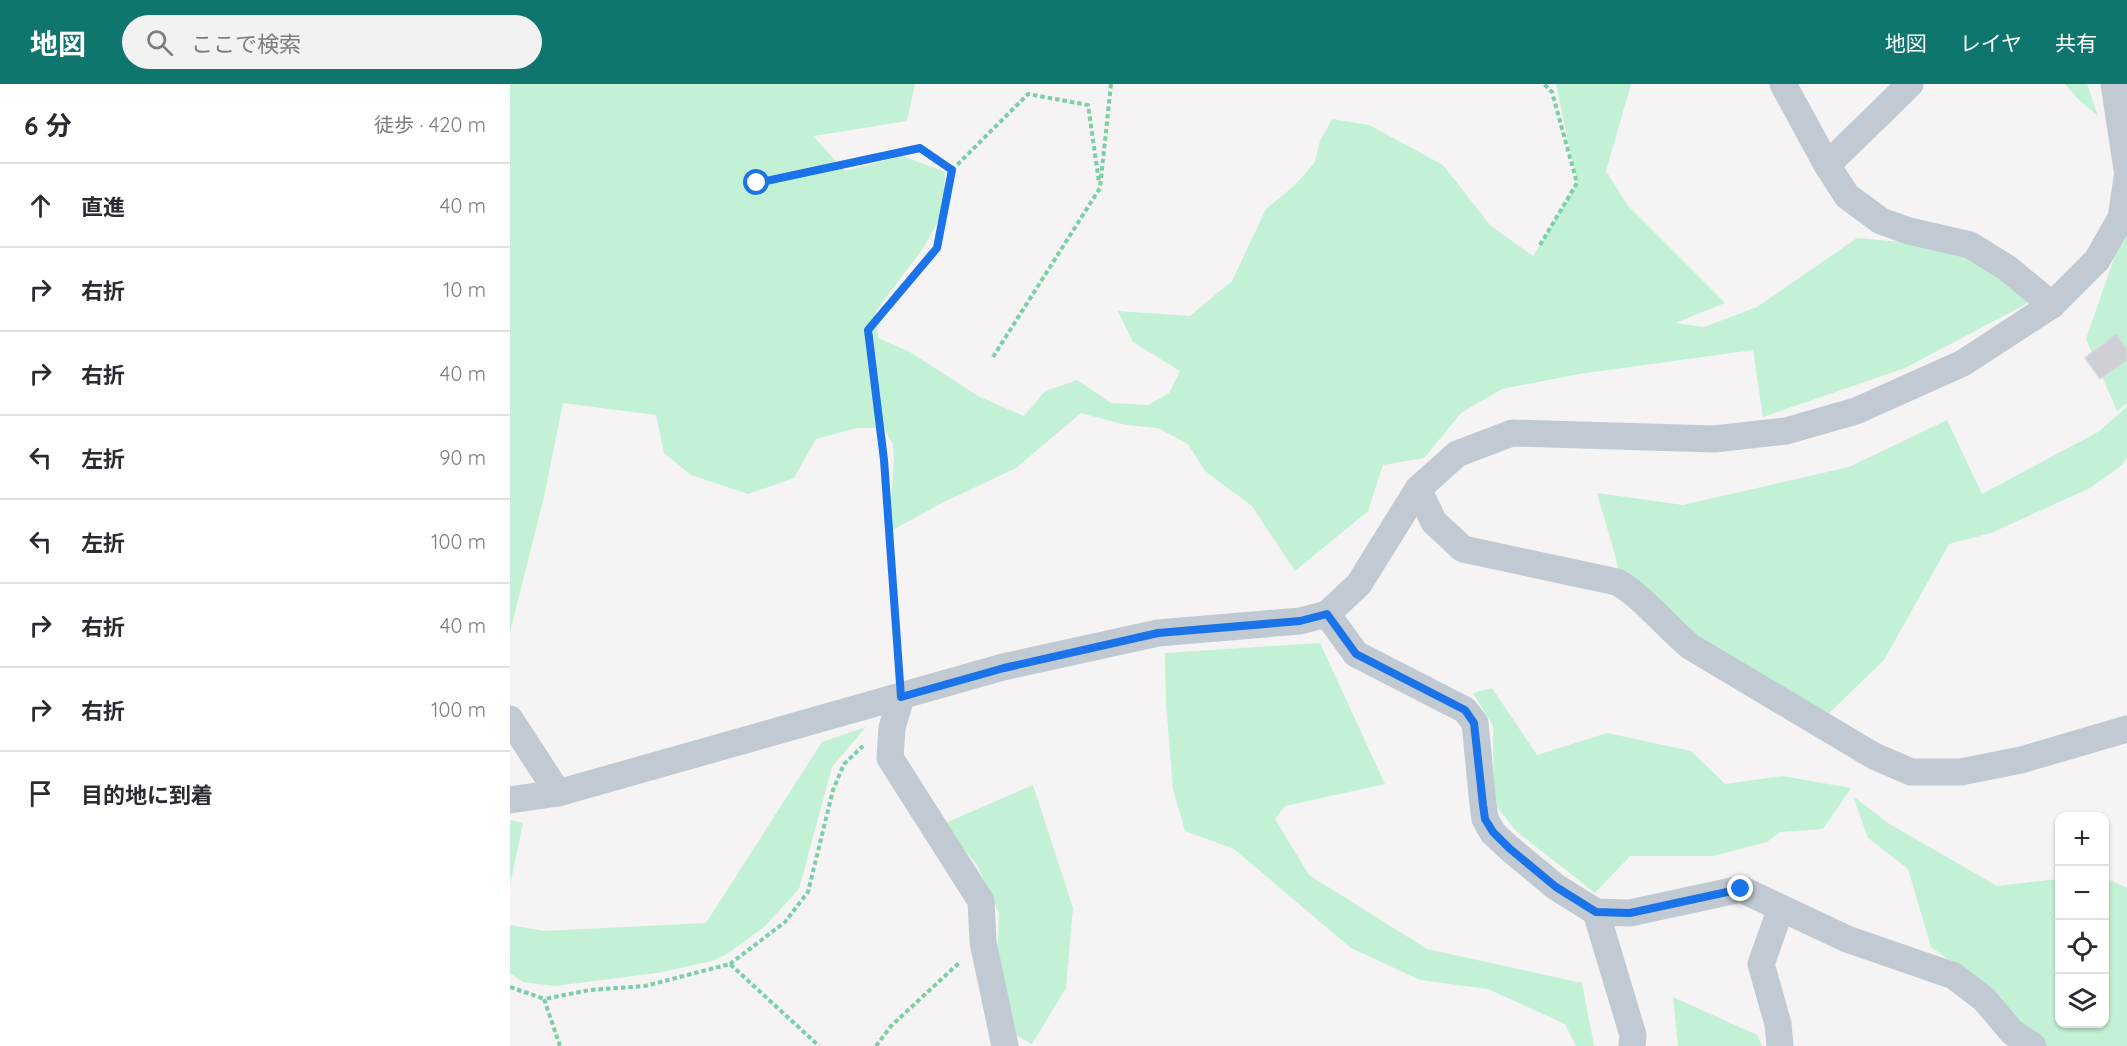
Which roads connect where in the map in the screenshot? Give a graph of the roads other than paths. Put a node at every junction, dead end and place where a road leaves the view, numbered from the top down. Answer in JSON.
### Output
{"nodes":[{"id":1,"x":1783,"y":84,"type":"edge"},
{"id":2,"x":1910,"y":84,"type":"edge"},
{"id":3,"x":2114,"y":84,"type":"edge"},
{"id":4,"x":1827,"y":165,"type":"junction"},
{"id":5,"x":2127,"y":169,"type":"edge"},
{"id":6,"x":2127,"y":178,"type":"edge"},
{"id":7,"x":2052,"y":305,"type":"junction"},
{"id":8,"x":1418,"y":489,"type":"junction"},
{"id":9,"x":1327,"y":614,"type":"junction"},
{"id":10,"x":901,"y":697,"type":"junction"},
{"id":11,"x":510,"y":719,"type":"edge"},
{"id":12,"x":2127,"y":729,"type":"edge"},
{"id":13,"x":558,"y":793,"type":"junction"},
{"id":14,"x":510,"y":800,"type":"edge"},
{"id":15,"x":1781,"y":908,"type":"junction"},
{"id":16,"x":1596,"y":912,"type":"junction"},
{"id":17,"x":1005,"y":1046,"type":"edge"},
{"id":18,"x":1632,"y":1046,"type":"edge"},
{"id":19,"x":1780,"y":1046,"type":"edge"},
{"id":20,"x":2033,"y":1046,"type":"edge"}],
"edges":[{"from":1,"to":4,"type":"street"},
{"from":2,"to":4,"type":"street"},
{"from":3,"to":5,"type":"street"},
{"from":4,"to":7,"type":"street"},
{"from":6,"to":7,"type":"street"},
{"from":7,"to":8,"type":"street"},
{"from":8,"to":9,"type":"street"},
{"from":8,"to":12,"type":"street"},
{"from":9,"to":10,"type":"street"},
{"from":9,"to":16,"type":"street"},
{"from":10,"to":13,"type":"street"},
{"from":10,"to":17,"type":"street"},
{"from":11,"to":13,"type":"street"},
{"from":13,"to":14,"type":"street"},
{"from":15,"to":16,"type":"street"},
{"from":15,"to":19,"type":"street"},
{"from":15,"to":20,"type":"street"},
{"from":16,"to":18,"type":"street"}]}
